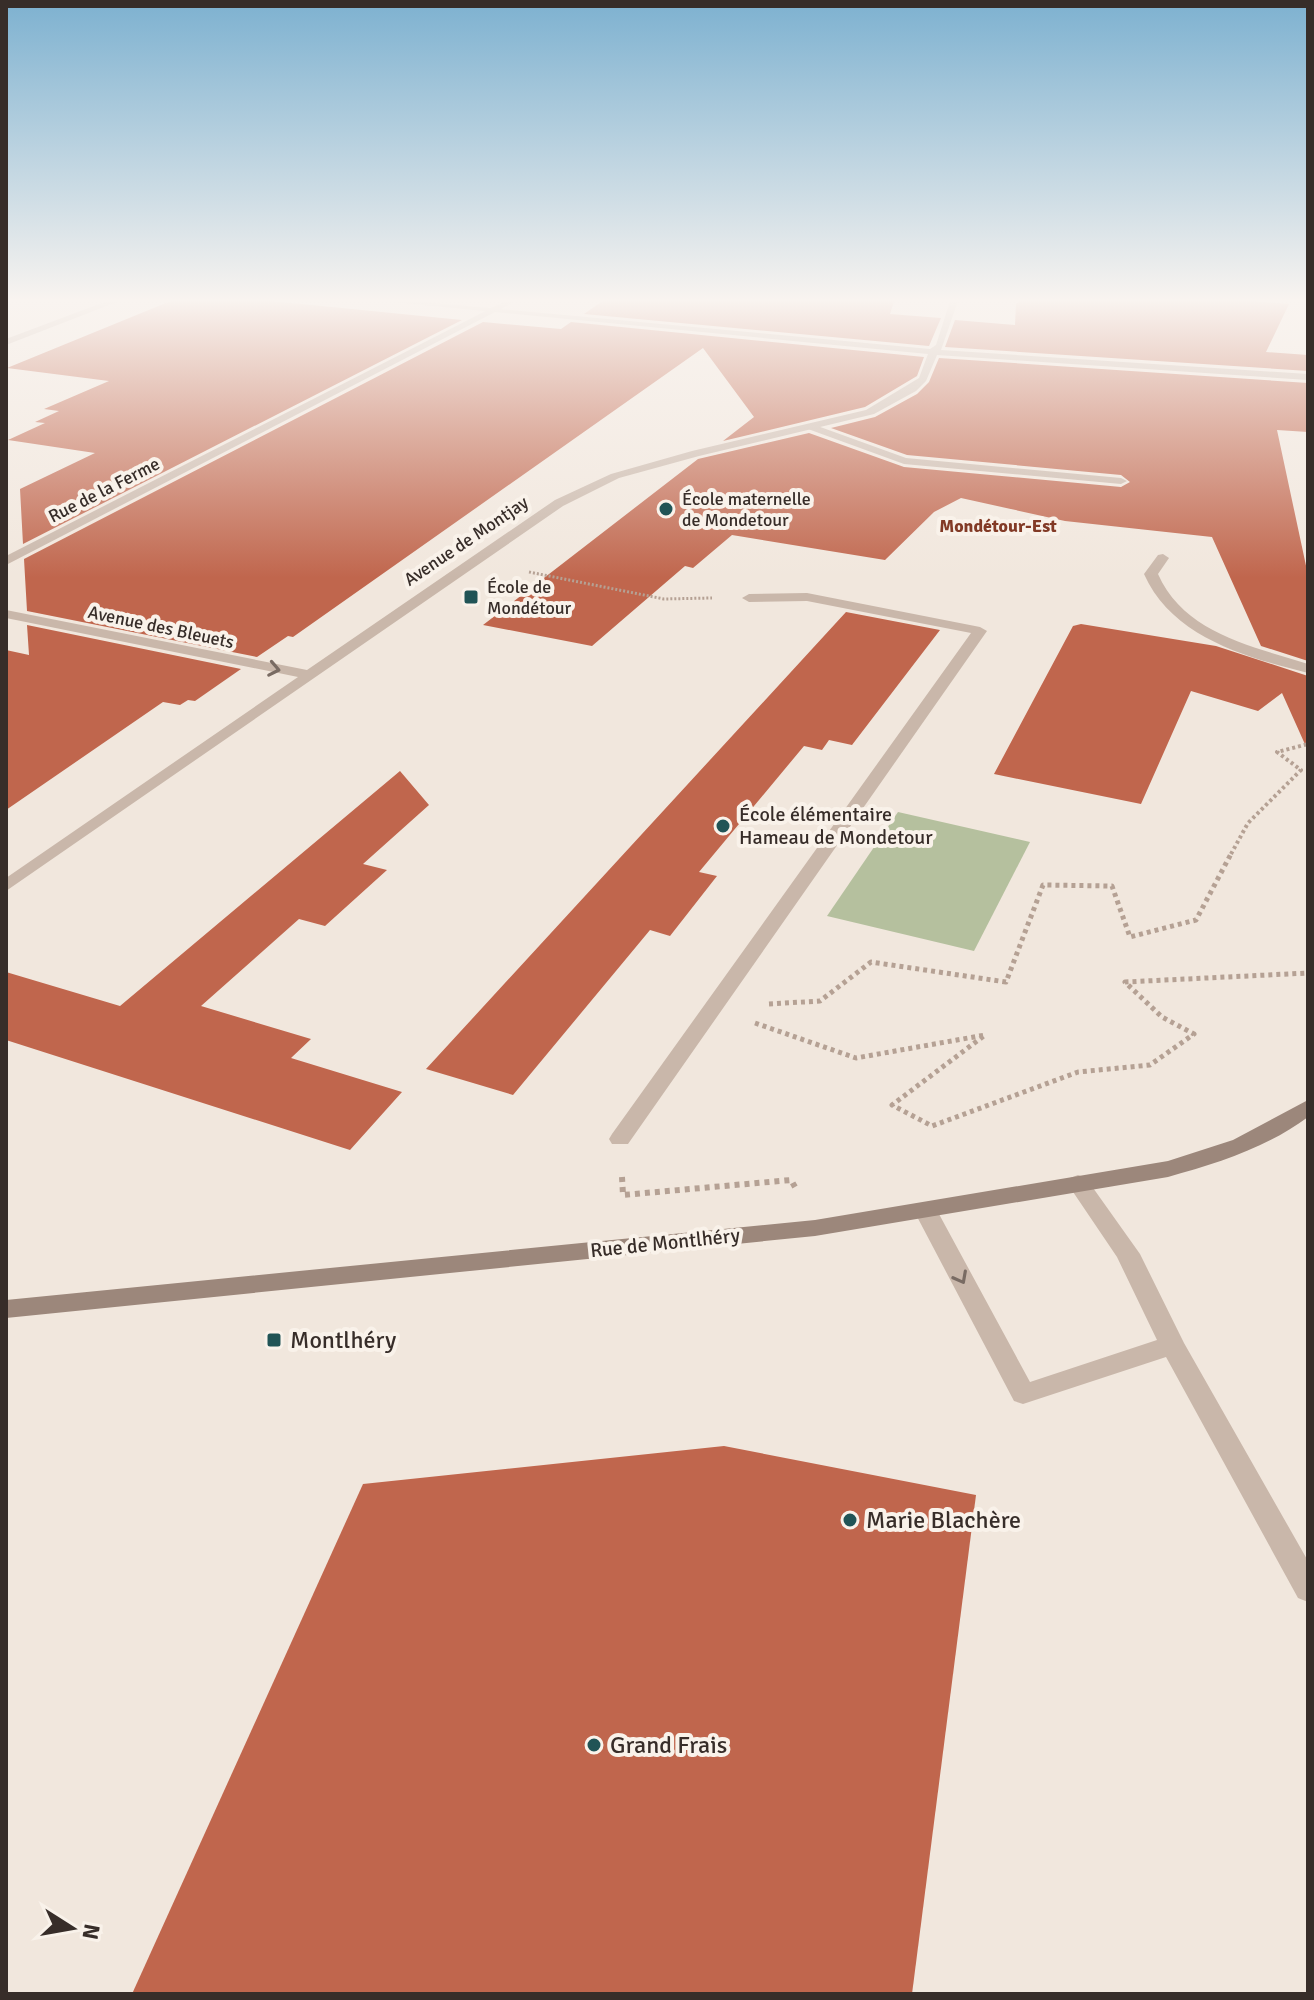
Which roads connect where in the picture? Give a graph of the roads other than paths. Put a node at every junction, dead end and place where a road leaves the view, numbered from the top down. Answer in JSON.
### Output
{"nodes":[{"id":1,"x":335,"y":391,"type":"edge"},
{"id":2,"x":907,"y":391,"type":"edge"},
{"id":3,"x":812,"y":427,"type":"junction"},
{"id":4,"x":1121,"y":481,"type":"dead end"},
{"id":5,"x":1163,"y":558,"type":"dead end"},
{"id":6,"x":6,"y":561,"type":"edge"},
{"id":7,"x":749,"y":598,"type":"road end"},
{"id":8,"x":6,"y":614,"type":"edge"},
{"id":9,"x":1308,"y":669,"type":"edge"},
{"id":10,"x":308,"y":675,"type":"junction"},
{"id":11,"x":6,"y":886,"type":"edge"},
{"id":12,"x":1308,"y":1107,"type":"edge"},
{"id":13,"x":620,"y":1139,"type":"road end"},
{"id":14,"x":1078,"y":1183,"type":"junction"},
{"id":15,"x":925,"y":1209,"type":"junction"},
{"id":16,"x":6,"y":1309,"type":"edge"},
{"id":17,"x":1172,"y":1345,"type":"junction"},
{"id":18,"x":1308,"y":1589,"type":"edge"}],
"edges":[{"from":1,"to":6,"type":"street","name":"Rue de la Ferme"},
{"from":2,"to":3,"type":"street","name":"Avenue de Montjay"},
{"from":3,"to":4,"type":"street"},
{"from":3,"to":10,"type":"street","name":"Avenue de Montjay"},
{"from":5,"to":9,"type":"street"},
{"from":7,"to":13,"type":"street"},
{"from":8,"to":10,"type":"street","name":"Avenue des Bleuets","one_way":true},
{"from":10,"to":11,"type":"street","name":"Avenue de Montjay"},
{"from":12,"to":14,"type":"main road","name":"Rue de Montlhéry"},
{"from":14,"to":15,"type":"main road","name":"Rue de Montlhéry"},
{"from":14,"to":17,"type":"street"},
{"from":15,"to":16,"type":"main road","name":"Rue de Montlhéry"},
{"from":15,"to":17,"type":"street","one_way":true},
{"from":17,"to":18,"type":"street"}]}
